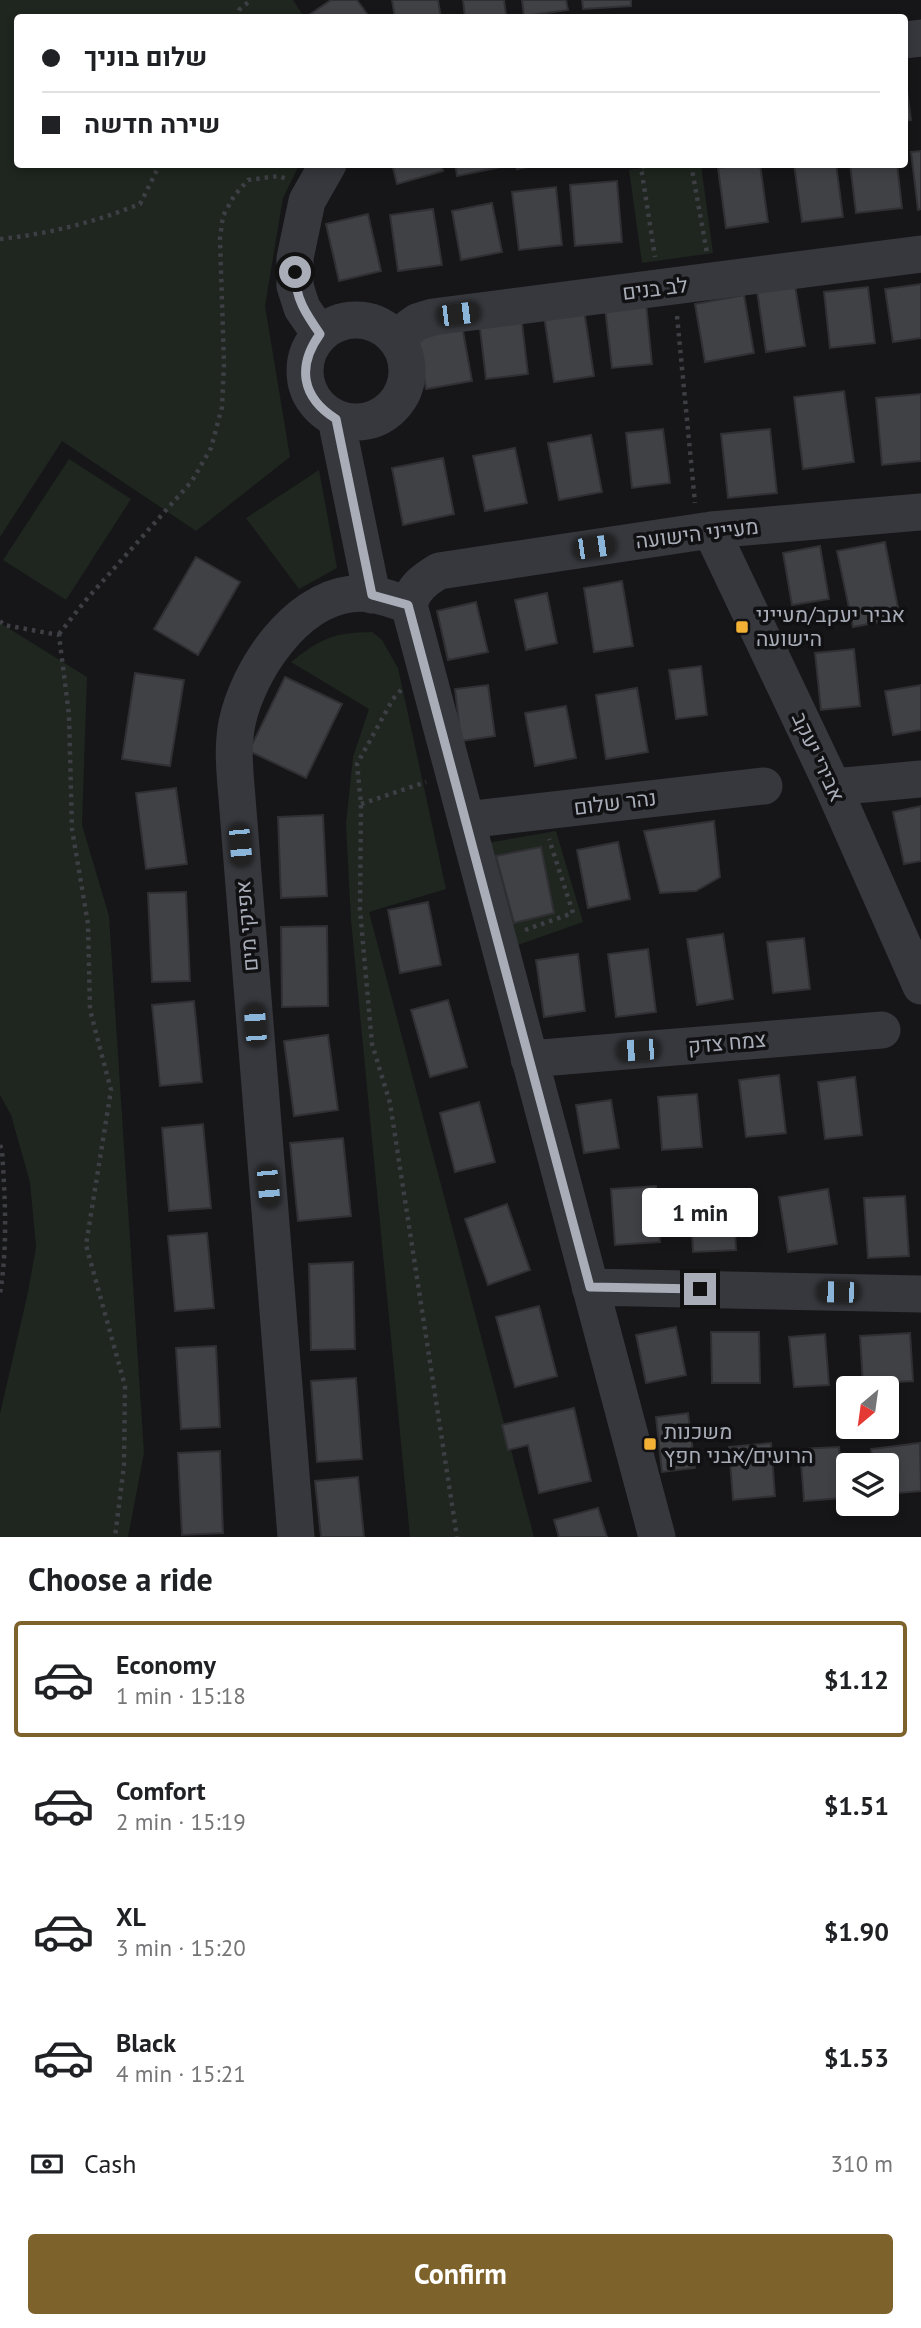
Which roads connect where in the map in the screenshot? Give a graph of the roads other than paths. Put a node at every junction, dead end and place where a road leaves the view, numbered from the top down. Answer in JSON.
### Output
{"nodes":[{"id":1,"x":321,"y":177,"type":"edge"},
{"id":2,"x":921,"y":254,"type":"edge"},
{"id":3,"x":320,"y":334,"type":"junction"},
{"id":4,"x":395,"y":338,"type":"junction"},
{"id":5,"x":336,"y":419,"type":"junction"},
{"id":6,"x":921,"y":512,"type":"edge"},
{"id":7,"x":705,"y":531,"type":"junction"},
{"id":8,"x":372,"y":595,"type":"junction"},
{"id":9,"x":408,"y":605,"type":"junction"},
{"id":10,"x":921,"y":779,"type":"edge"},
{"id":11,"x":764,"y":786,"type":"dead end"},
{"id":12,"x":833,"y":787,"type":"junction"},
{"id":13,"x":466,"y":820,"type":"junction"},
{"id":14,"x":921,"y":986,"type":"edge"},
{"id":15,"x":882,"y":1030,"type":"dead end"},
{"id":16,"x":529,"y":1059,"type":"junction"},
{"id":17,"x":590,"y":1287,"type":"junction"},
{"id":18,"x":921,"y":1294,"type":"edge"},
{"id":19,"x":296,"y":1537,"type":"edge"},
{"id":20,"x":657,"y":1537,"type":"edge"}],
"edges":[{"from":1,"to":3,"type":"street"},
{"from":2,"to":4,"type":"street","name":"לב בנים"},
{"from":3,"to":4,"type":"street"},
{"from":3,"to":5,"type":"street"},
{"from":4,"to":5,"type":"street"},
{"from":5,"to":8,"type":"street"},
{"from":6,"to":7,"type":"street","name":"מעייני הישועה"},
{"from":7,"to":9,"type":"street","name":"מעייני הישועה"},
{"from":7,"to":12,"type":"street","name":"אבירי יעקב"},
{"from":8,"to":9,"type":"street","name":"אפיקי מים"},
{"from":8,"to":19,"type":"street","name":"אפיקי מים"},
{"from":9,"to":13,"type":"street"},
{"from":10,"to":12,"type":"street"},
{"from":11,"to":13,"type":"street","name":"נהר שלום"},
{"from":12,"to":14,"type":"street","name":"אבירי יעקב"},
{"from":13,"to":16,"type":"street"},
{"from":15,"to":16,"type":"street","name":"צמח צדק"},
{"from":16,"to":17,"type":"street"},
{"from":17,"to":18,"type":"street"},
{"from":17,"to":20,"type":"street"}]}
